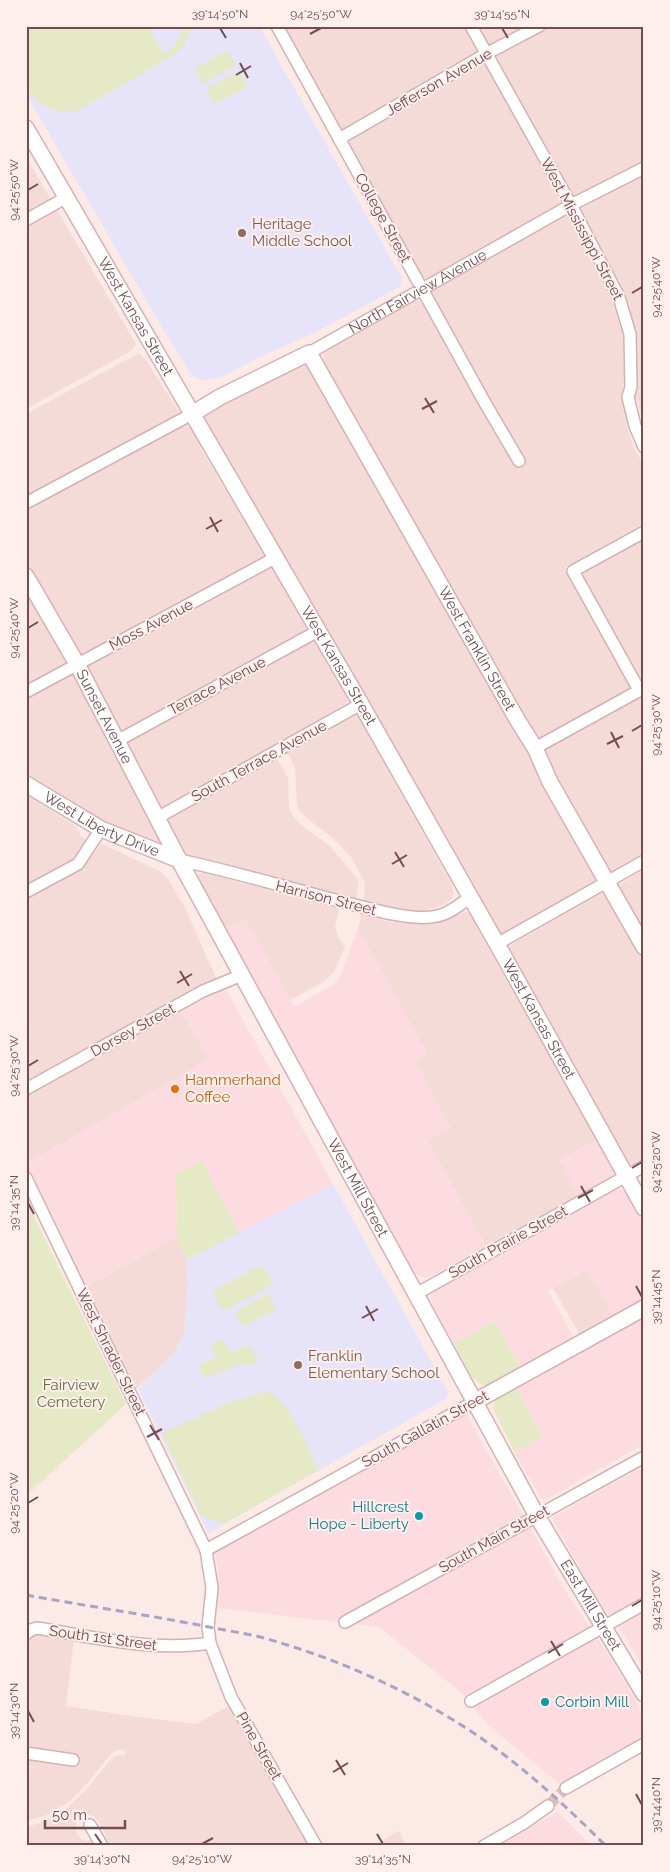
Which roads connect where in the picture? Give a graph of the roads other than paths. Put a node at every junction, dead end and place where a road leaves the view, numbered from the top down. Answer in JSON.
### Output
{"nodes":[{"id":1,"x":278,"y":26,"type":"edge"},
{"id":2,"x":470,"y":26,"type":"edge"},
{"id":3,"x":539,"y":26,"type":"edge"},
{"id":4,"x":486,"y":54,"type":"junction"},
{"id":5,"x":26,"y":128,"type":"edge"},
{"id":6,"x":339,"y":140,"type":"junction"},
{"id":7,"x":644,"y":168,"type":"edge"},
{"id":8,"x":66,"y":197,"type":"junction"},
{"id":9,"x":571,"y":205,"type":"junction"},
{"id":10,"x":26,"y":220,"type":"edge"},
{"id":11,"x":422,"y":289,"type":"junction"},
{"id":12,"x":309,"y":353,"type":"junction"},
{"id":13,"x":192,"y":414,"type":"junction"},
{"id":14,"x":644,"y":447,"type":"edge"},
{"id":15,"x":519,"y":462,"type":"dead end"},
{"id":16,"x":26,"y":503,"type":"edge"},
{"id":17,"x":644,"y":532,"type":"edge"},
{"id":18,"x":275,"y":558,"type":"junction"},
{"id":19,"x":26,"y":576,"type":"edge"},
{"id":20,"x":318,"y":631,"type":"junction"},
{"id":21,"x":77,"y":664,"type":"junction"},
{"id":22,"x":641,"y":689,"type":"edge"},
{"id":23,"x":26,"y":692,"type":"edge"},
{"id":24,"x":361,"y":704,"type":"junction"},
{"id":25,"x":117,"y":741,"type":"junction"},
{"id":26,"x":535,"y":748,"type":"junction"},
{"id":27,"x":26,"y":784,"type":"edge"},
{"id":28,"x":157,"y":818,"type":"junction"},
{"id":29,"x":101,"y":829,"type":"junction"},
{"id":30,"x":179,"y":860,"type":"junction"},
{"id":31,"x":644,"y":861,"type":"edge"},
{"id":32,"x":607,"y":882,"type":"junction"},
{"id":33,"x":26,"y":892,"type":"edge"},
{"id":34,"x":470,"y":897,"type":"junction"},
{"id":35,"x":497,"y":944,"type":"junction"},
{"id":36,"x":644,"y":947,"type":"edge"},
{"id":37,"x":242,"y":975,"type":"junction"},
{"id":38,"x":26,"y":1089,"type":"edge"},
{"id":39,"x":644,"y":1166,"type":"edge"},
{"id":40,"x":626,"y":1176,"type":"junction"},
{"id":41,"x":26,"y":1178,"type":"edge"},
{"id":42,"x":644,"y":1208,"type":"edge"},
{"id":43,"x":416,"y":1294,"type":"junction"},
{"id":44,"x":644,"y":1308,"type":"edge"},
{"id":45,"x":474,"y":1402,"type":"junction"},
{"id":46,"x":644,"y":1457,"type":"edge"},
{"id":47,"x":536,"y":1516,"type":"junction"},
{"id":48,"x":206,"y":1550,"type":"junction"},
{"id":49,"x":644,"y":1604,"type":"edge"},
{"id":50,"x":344,"y":1622,"type":"dead end"},
{"id":51,"x":603,"y":1627,"type":"junction"},
{"id":52,"x":27,"y":1632,"type":"edge"},
{"id":53,"x":210,"y":1643,"type":"junction"},
{"id":54,"x":644,"y":1694,"type":"edge"},
{"id":55,"x":471,"y":1701,"type":"dead end"},
{"id":56,"x":644,"y":1744,"type":"edge"},
{"id":57,"x":26,"y":1753,"type":"edge"},
{"id":58,"x":73,"y":1760,"type":"dead end"},
{"id":59,"x":566,"y":1788,"type":"tunnel mouth"},
{"id":60,"x":548,"y":1806,"type":"tunnel mouth"},
{"id":61,"x":90,"y":1825,"type":"dead end"},
{"id":62,"x":102,"y":1846,"type":"edge"},
{"id":63,"x":316,"y":1846,"type":"edge"},
{"id":64,"x":484,"y":1846,"type":"edge"}],
"edges":[{"from":1,"to":6,"type":"street","name":"College Street"},
{"from":2,"to":4,"type":"street","name":"West Mississippi Street"},
{"from":3,"to":4,"type":"street","name":"Jefferson Avenue"},
{"from":4,"to":6,"type":"street","name":"Jefferson Avenue"},
{"from":4,"to":9,"type":"street","name":"West Mississippi Street"},
{"from":5,"to":8,"type":"street","name":"West Kansas Street"},
{"from":6,"to":11,"type":"street","name":"College Street"},
{"from":7,"to":9,"type":"street","name":"North Fairview Avenue"},
{"from":8,"to":10,"type":"street"},
{"from":8,"to":13,"type":"street","name":"West Kansas Street"},
{"from":9,"to":11,"type":"street","name":"North Fairview Avenue"},
{"from":9,"to":14,"type":"street","name":"West Mississippi Street"},
{"from":11,"to":12,"type":"street","name":"North Fairview Avenue"},
{"from":11,"to":15,"type":"street","name":"College Street"},
{"from":12,"to":13,"type":"street","name":"North Fairview Avenue"},
{"from":12,"to":26,"type":"street","name":"West Franklin Street"},
{"from":13,"to":16,"type":"street"},
{"from":13,"to":18,"type":"street","name":"West Kansas Street"},
{"from":17,"to":22,"type":"street"},
{"from":18,"to":20,"type":"street","name":"West Kansas Street"},
{"from":18,"to":21,"type":"street","name":"Moss Avenue"},
{"from":19,"to":21,"type":"street","name":"Sunset Avenue"},
{"from":20,"to":24,"type":"street","name":"West Kansas Street"},
{"from":20,"to":25,"type":"street","name":"Terrace Avenue"},
{"from":21,"to":23,"type":"street","name":"Moss Avenue"},
{"from":21,"to":25,"type":"street","name":"Sunset Avenue"},
{"from":22,"to":26,"type":"street"},
{"from":24,"to":28,"type":"street","name":"South Terrace Avenue"},
{"from":24,"to":34,"type":"street","name":"West Kansas Street"},
{"from":25,"to":28,"type":"street","name":"Sunset Avenue"},
{"from":26,"to":32,"type":"street","name":"West Franklin Street"},
{"from":27,"to":29,"type":"street","name":"West Liberty Drive"},
{"from":28,"to":30,"type":"street","name":"Sunset Avenue"},
{"from":29,"to":30,"type":"street","name":"West Liberty Drive"},
{"from":29,"to":33,"type":"street"},
{"from":30,"to":34,"type":"street","name":"Harrison Street"},
{"from":30,"to":37,"type":"street","name":"West Mill Street"},
{"from":31,"to":32,"type":"street"},
{"from":32,"to":35,"type":"street"},
{"from":32,"to":36,"type":"street","name":"West Franklin Street"},
{"from":34,"to":35,"type":"street","name":"West Kansas Street"},
{"from":35,"to":40,"type":"street","name":"West Kansas Street"},
{"from":37,"to":38,"type":"street","name":"Dorsey Street"},
{"from":37,"to":43,"type":"street","name":"West Mill Street"},
{"from":39,"to":40,"type":"street","name":"South Prairie Street"},
{"from":40,"to":42,"type":"street","name":"West Kansas Street"},
{"from":40,"to":43,"type":"street","name":"South Prairie Street"},
{"from":41,"to":48,"type":"street","name":"West Shrader Street"},
{"from":43,"to":45,"type":"street","name":"West Mill Street"},
{"from":44,"to":45,"type":"street","name":"South Gallatin Street"},
{"from":45,"to":47,"type":"street","name":"West Mill Street"},
{"from":45,"to":48,"type":"street","name":"South Gallatin Street"},
{"from":46,"to":47,"type":"street","name":"South Main Street"},
{"from":47,"to":50,"type":"street","name":"South Main Street"},
{"from":47,"to":51,"type":"street","name":"East Mill Street"},
{"from":48,"to":53,"type":"street","name":"West Shrader Street"},
{"from":49,"to":51,"type":"street"},
{"from":51,"to":54,"type":"street","name":"East Mill Street"},
{"from":51,"to":55,"type":"street"},
{"from":52,"to":53,"type":"street","name":"South 1st Street"},
{"from":53,"to":63,"type":"street","name":"Pine Street"},
{"from":56,"to":59,"type":"street"},
{"from":57,"to":58,"type":"street"},
{"from":60,"to":64,"type":"street"},
{"from":61,"to":62,"type":"street"}]}
